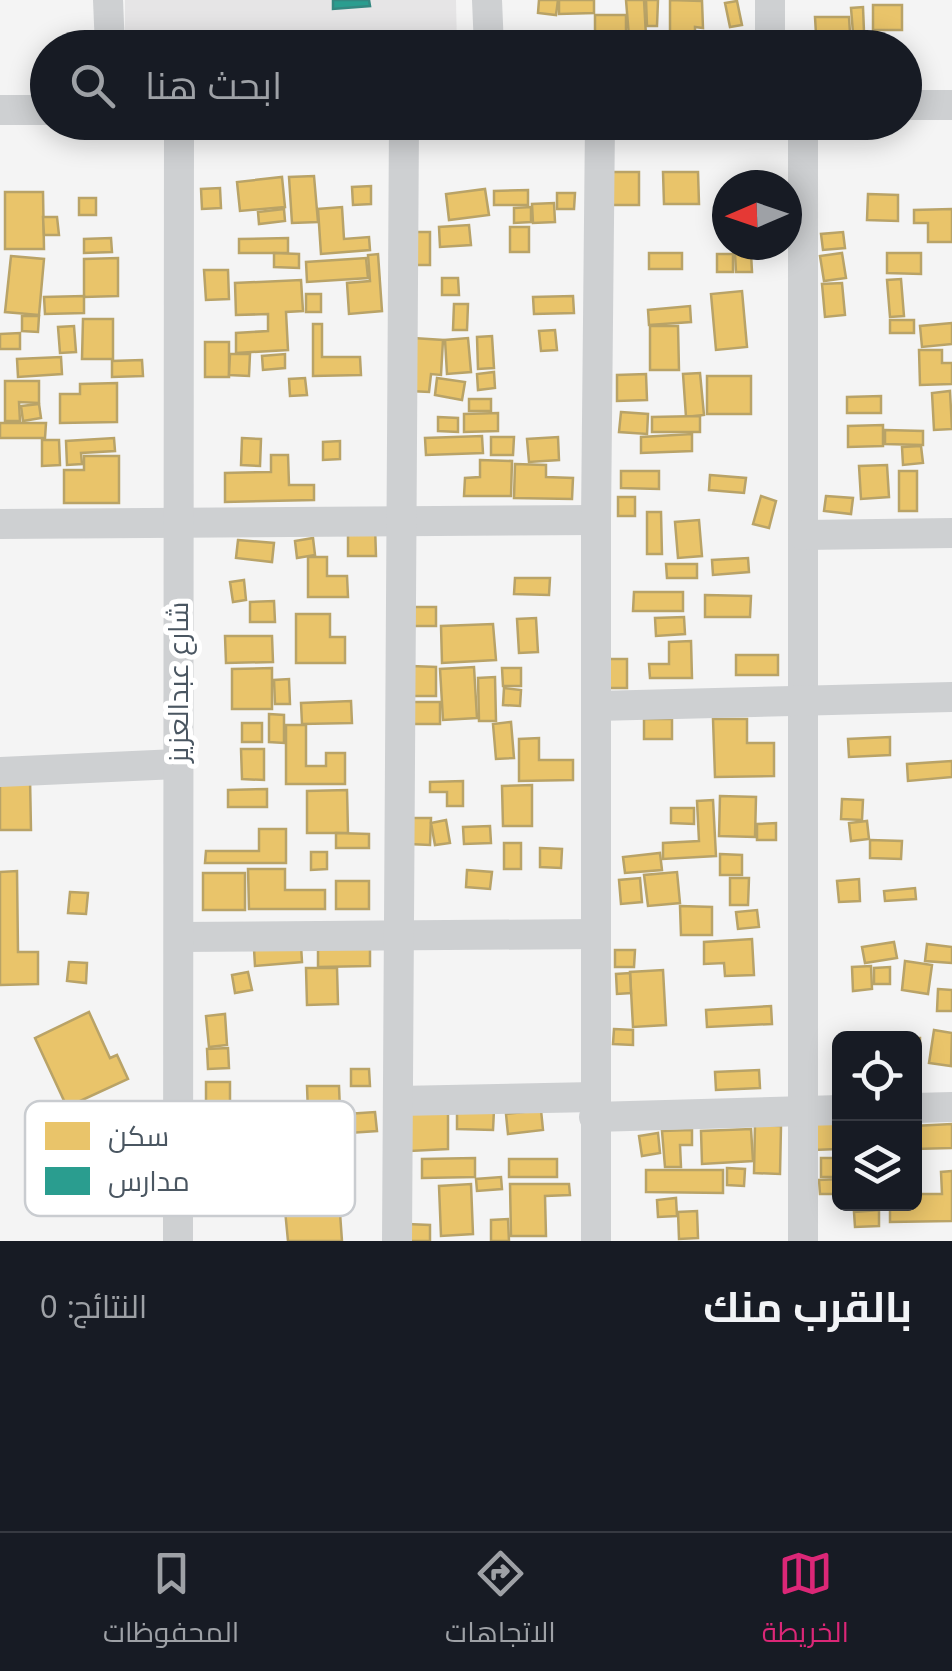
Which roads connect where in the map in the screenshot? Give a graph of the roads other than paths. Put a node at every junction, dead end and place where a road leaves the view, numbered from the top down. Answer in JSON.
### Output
{"nodes":[{"id":1,"x":108,"y":0,"type":"edge"},
{"id":2,"x":487,"y":0,"type":"edge"},
{"id":3,"x":770,"y":0,"type":"edge"},
{"id":4,"x":109,"y":30,"type":"edge"},
{"id":5,"x":488,"y":30,"type":"edge"},
{"id":6,"x":770,"y":30,"type":"edge"},
{"id":7,"x":952,"y":105,"type":"edge"},
{"id":8,"x":922,"y":106,"type":"edge"},
{"id":9,"x":0,"y":110,"type":"edge"},
{"id":10,"x":30,"y":110,"type":"edge"},
{"id":11,"x":179,"y":140,"type":"edge"},
{"id":12,"x":404,"y":140,"type":"edge"},
{"id":13,"x":600,"y":140,"type":"edge"},
{"id":14,"x":803,"y":140,"type":"edge"},
{"id":15,"x":401,"y":519,"type":"junction"},
{"id":16,"x":596,"y":520,"type":"junction"},
{"id":17,"x":176,"y":523,"type":"junction"},
{"id":18,"x":0,"y":524,"type":"edge"},
{"id":19,"x":952,"y":533,"type":"edge"},
{"id":20,"x":803,"y":535,"type":"junction"},
{"id":21,"x":952,"y":698,"type":"edge"},
{"id":22,"x":802,"y":700,"type":"junction"},
{"id":23,"x":597,"y":706,"type":"junction"},
{"id":24,"x":177,"y":764,"type":"junction"},
{"id":25,"x":0,"y":772,"type":"edge"},
{"id":26,"x":596,"y":934,"type":"junction"},
{"id":27,"x":400,"y":936,"type":"junction"},
{"id":28,"x":179,"y":937,"type":"junction"},
{"id":29,"x":178,"y":1101,"type":"edge"},
{"id":30,"x":398,"y":1101,"type":"junction"},
{"id":31,"x":594,"y":1107,"type":"junction"},
{"id":32,"x":952,"y":1107,"type":"edge"},
{"id":33,"x":922,"y":1108,"type":"edge"},
{"id":34,"x":832,"y":1110,"type":"edge"},
{"id":35,"x":805,"y":1111,"type":"junction"},
{"id":36,"x":178,"y":1216,"type":"edge"},
{"id":37,"x":178,"y":1241,"type":"edge"},
{"id":38,"x":397,"y":1241,"type":"edge"},
{"id":39,"x":596,"y":1241,"type":"edge"},
{"id":40,"x":803,"y":1241,"type":"edge"}],
"edges":[{"from":1,"to":4,"type":"street"},
{"from":2,"to":5,"type":"street"},
{"from":3,"to":6,"type":"street"},
{"from":7,"to":8,"type":"street"},
{"from":9,"to":10,"type":"street"},
{"from":11,"to":17,"type":"street","name":"شارع عبدالعزيز"},
{"from":12,"to":15,"type":"street"},
{"from":13,"to":16,"type":"street"},
{"from":14,"to":20,"type":"street"},
{"from":15,"to":16,"type":"street"},
{"from":15,"to":17,"type":"street"},
{"from":15,"to":27,"type":"street"},
{"from":16,"to":23,"type":"street"},
{"from":17,"to":18,"type":"street"},
{"from":17,"to":24,"type":"street","name":"شارع عبدالعزيز"},
{"from":19,"to":20,"type":"street"},
{"from":20,"to":22,"type":"street"},
{"from":21,"to":22,"type":"street"},
{"from":22,"to":23,"type":"street"},
{"from":22,"to":35,"type":"street"},
{"from":23,"to":26,"type":"street"},
{"from":24,"to":25,"type":"street"},
{"from":24,"to":28,"type":"street","name":"شارع عبدالعزيز"},
{"from":26,"to":27,"type":"street"},
{"from":26,"to":31,"type":"street"},
{"from":27,"to":28,"type":"street"},
{"from":27,"to":30,"type":"street"},
{"from":28,"to":29,"type":"street","name":"شارع عبدالعزيز"},
{"from":30,"to":31,"type":"street"},
{"from":30,"to":38,"type":"street"},
{"from":31,"to":35,"type":"street"},
{"from":31,"to":39,"type":"street"},
{"from":32,"to":33,"type":"street"},
{"from":34,"to":35,"type":"street"},
{"from":35,"to":40,"type":"street"},
{"from":36,"to":37,"type":"street","name":"شارع عبدالعزيز"}]}
